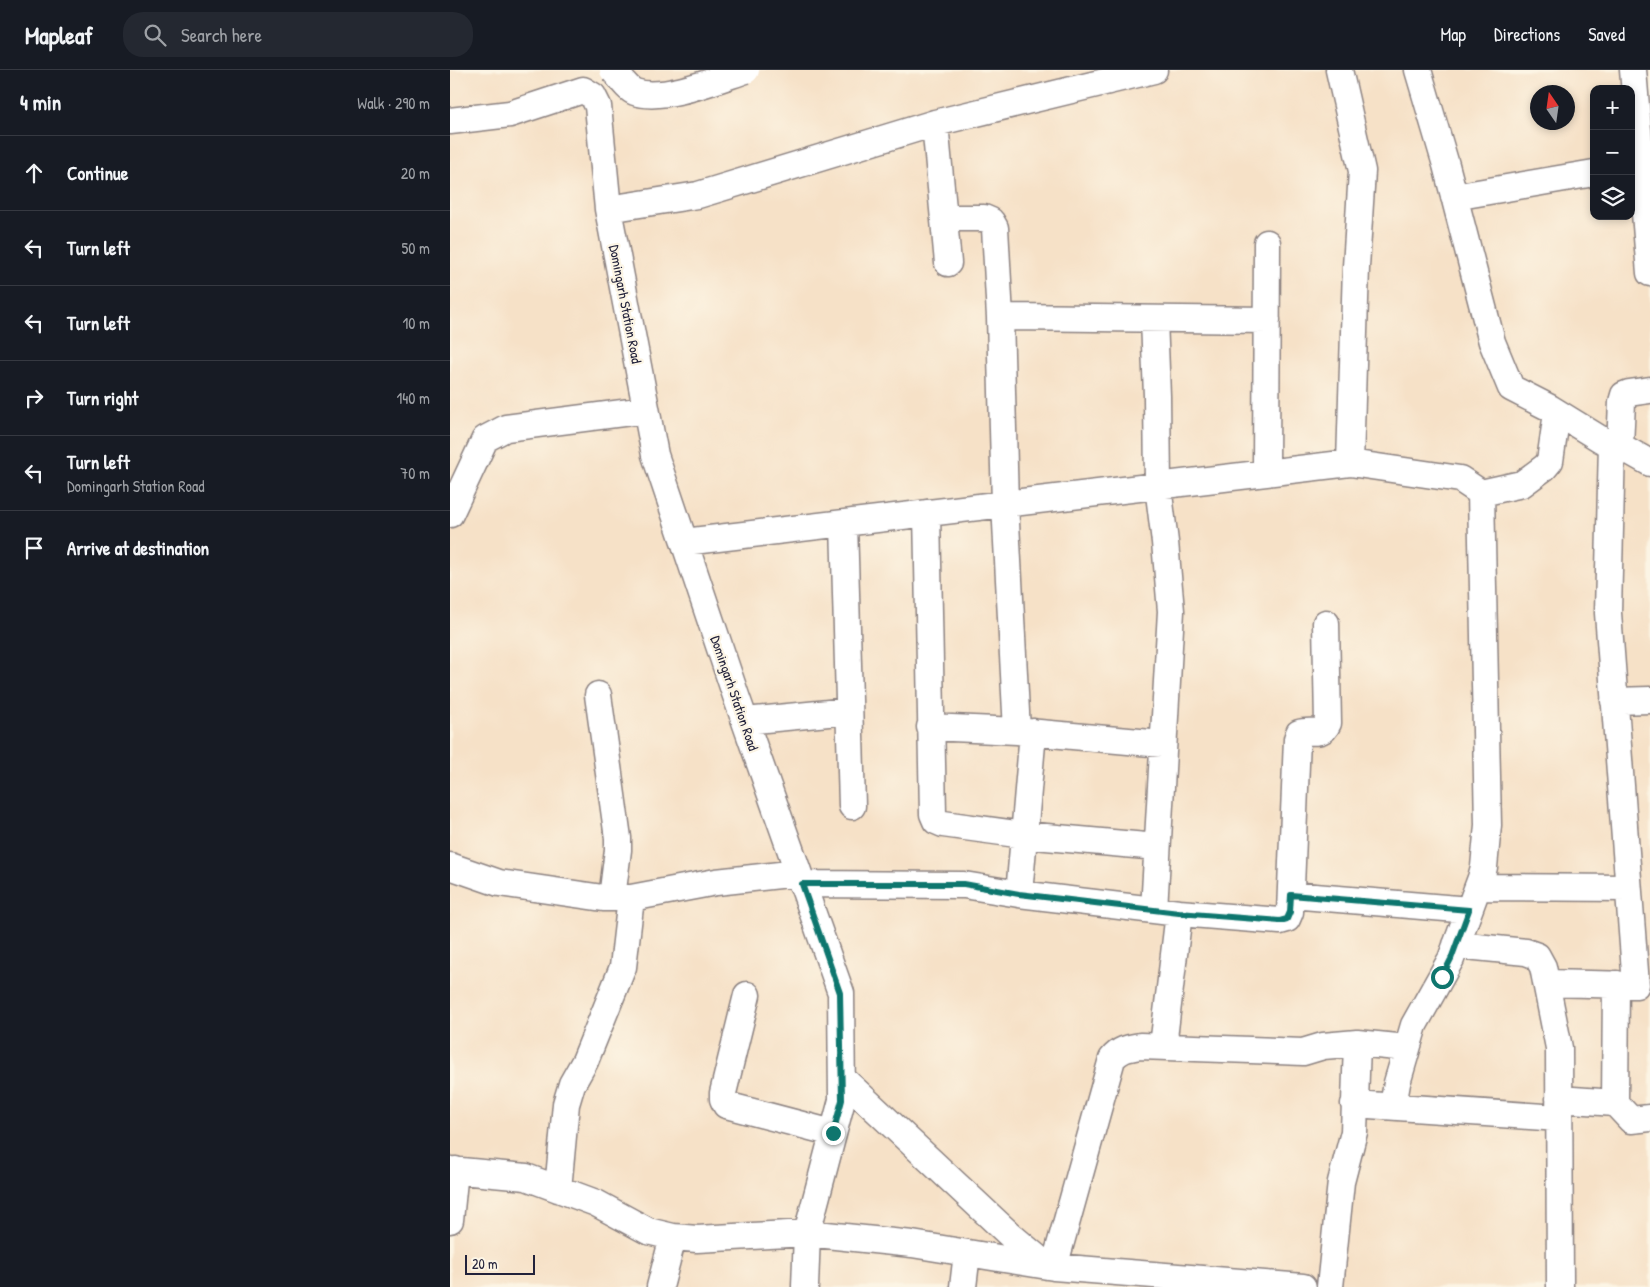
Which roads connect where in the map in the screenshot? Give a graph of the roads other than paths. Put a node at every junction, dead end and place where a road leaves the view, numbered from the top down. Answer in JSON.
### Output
{"nodes":[{"id":1,"x":613,"y":70,"type":"edge"},
{"id":2,"x":622,"y":70,"type":"edge"},
{"id":3,"x":746,"y":70,"type":"edge"},
{"id":4,"x":1154,"y":70,"type":"edge"},
{"id":5,"x":1339,"y":70,"type":"edge"},
{"id":6,"x":1418,"y":70,"type":"edge"},
{"id":7,"x":1633,"y":70,"type":"edge"},
{"id":8,"x":593,"y":96,"type":"junction"},
{"id":9,"x":450,"y":121,"type":"edge"},
{"id":10,"x":935,"y":123,"type":"junction"},
{"id":11,"x":1636,"y":166,"type":"edge"},
{"id":12,"x":1590,"y":174,"type":"edge"},
{"id":13,"x":1454,"y":197,"type":"junction"},
{"id":14,"x":608,"y":208,"type":"junction"},
{"id":15,"x":944,"y":218,"type":"junction"},
{"id":16,"x":1267,"y":243,"type":"dead end"},
{"id":17,"x":948,"y":263,"type":"dead end"},
{"id":18,"x":1650,"y":273,"type":"edge"},
{"id":19,"x":1000,"y":317,"type":"junction"},
{"id":20,"x":1154,"y":319,"type":"junction"},
{"id":21,"x":1266,"y":320,"type":"junction"},
{"id":22,"x":1650,"y":390,"type":"edge"},
{"id":23,"x":646,"y":410,"type":"junction"},
{"id":24,"x":1557,"y":412,"type":"junction"},
{"id":25,"x":1616,"y":445,"type":"junction"},
{"id":26,"x":1350,"y":463,"type":"junction"},
{"id":27,"x":1650,"y":463,"type":"edge"},
{"id":28,"x":1266,"y":473,"type":"junction"},
{"id":29,"x":1158,"y":486,"type":"junction"},
{"id":30,"x":1481,"y":493,"type":"junction"},
{"id":31,"x":1005,"y":504,"type":"junction"},
{"id":32,"x":927,"y":513,"type":"junction"},
{"id":33,"x":450,"y":514,"type":"edge"},
{"id":34,"x":844,"y":523,"type":"junction"},
{"id":35,"x":684,"y":542,"type":"junction"},
{"id":36,"x":1326,"y":624,"type":"dead end"},
{"id":37,"x":598,"y":695,"type":"dead end"},
{"id":38,"x":1650,"y":700,"type":"edge"},
{"id":39,"x":1614,"y":701,"type":"junction"},
{"id":40,"x":849,"y":711,"type":"junction"},
{"id":41,"x":745,"y":721,"type":"junction"},
{"id":42,"x":930,"y":727,"type":"junction"},
{"id":43,"x":1025,"y":732,"type":"junction"},
{"id":44,"x":1162,"y":744,"type":"junction"},
{"id":45,"x":852,"y":806,"type":"dead end"},
{"id":46,"x":1024,"y":834,"type":"junction"},
{"id":47,"x":1157,"y":847,"type":"junction"},
{"id":48,"x":450,"y":866,"type":"edge"},
{"id":49,"x":800,"y":878,"type":"junction"},
{"id":50,"x":1628,"y":888,"type":"junction"},
{"id":51,"x":1019,"y":894,"type":"junction"},
{"id":52,"x":1291,"y":895,"type":"junction"},
{"id":53,"x":622,"y":898,"type":"junction"},
{"id":54,"x":1473,"y":899,"type":"junction"},
{"id":55,"x":1166,"y":911,"type":"junction"},
{"id":56,"x":1456,"y":945,"type":"junction"},
{"id":57,"x":1546,"y":983,"type":"junction"},
{"id":58,"x":1634,"y":985,"type":"edge"},
{"id":59,"x":747,"y":995,"type":"dead end"},
{"id":60,"x":1357,"y":1043,"type":"junction"},
{"id":61,"x":1163,"y":1046,"type":"junction"},
{"id":62,"x":1407,"y":1048,"type":"junction"},
{"id":63,"x":842,"y":1078,"type":"junction"},
{"id":64,"x":1616,"y":1103,"type":"junction"},
{"id":65,"x":1354,"y":1104,"type":"junction"},
{"id":66,"x":1393,"y":1106,"type":"junction"},
{"id":67,"x":1559,"y":1108,"type":"junction"},
{"id":68,"x":1650,"y":1118,"type":"edge"},
{"id":69,"x":833,"y":1133,"type":"junction"},
{"id":70,"x":453,"y":1170,"type":"edge"},
{"id":71,"x":558,"y":1188,"type":"junction"},
{"id":72,"x":450,"y":1220,"type":"edge"},
{"id":73,"x":807,"y":1233,"type":"junction"},
{"id":74,"x":673,"y":1237,"type":"junction"},
{"id":75,"x":967,"y":1253,"type":"junction"},
{"id":76,"x":1064,"y":1272,"type":"edge"},
{"id":77,"x":1195,"y":1283,"type":"edge"},
{"id":78,"x":660,"y":1287,"type":"edge"},
{"id":79,"x":805,"y":1287,"type":"edge"},
{"id":80,"x":964,"y":1287,"type":"edge"},
{"id":81,"x":1303,"y":1287,"type":"edge"},
{"id":82,"x":1330,"y":1287,"type":"edge"},
{"id":83,"x":1560,"y":1287,"type":"edge"}],
"edges":[{"from":1,"to":3,"type":"street","bridge":true},
{"from":2,"to":8,"type":"street"},
{"from":4,"to":10,"type":"street"},
{"from":5,"to":26,"type":"street"},
{"from":6,"to":13,"type":"street"},
{"from":7,"to":11,"type":"street"},
{"from":8,"to":9,"type":"street"},
{"from":8,"to":14,"type":"street","name":"Domingarh Station Road"},
{"from":10,"to":14,"type":"street"},
{"from":10,"to":15,"type":"street"},
{"from":11,"to":18,"type":"street"},
{"from":12,"to":13,"type":"street"},
{"from":13,"to":24,"type":"street"},
{"from":14,"to":23,"type":"street","name":"Domingarh Station Road"},
{"from":15,"to":17,"type":"street"},
{"from":15,"to":19,"type":"street"},
{"from":16,"to":21,"type":"street"},
{"from":19,"to":20,"type":"street"},
{"from":19,"to":31,"type":"street"},
{"from":20,"to":21,"type":"street"},
{"from":20,"to":29,"type":"street"},
{"from":21,"to":28,"type":"street"},
{"from":22,"to":25,"type":"street"},
{"from":23,"to":33,"type":"street"},
{"from":23,"to":35,"type":"street","name":"Domingarh Station Road"},
{"from":24,"to":25,"type":"street"},
{"from":24,"to":30,"type":"street"},
{"from":25,"to":27,"type":"street"},
{"from":25,"to":39,"type":"street"},
{"from":26,"to":28,"type":"street"},
{"from":26,"to":30,"type":"street"},
{"from":28,"to":29,"type":"street"},
{"from":29,"to":31,"type":"street"},
{"from":29,"to":44,"type":"street"},
{"from":30,"to":54,"type":"street"},
{"from":31,"to":32,"type":"street"},
{"from":31,"to":43,"type":"street"},
{"from":32,"to":34,"type":"street"},
{"from":32,"to":42,"type":"street"},
{"from":34,"to":35,"type":"street"},
{"from":34,"to":40,"type":"street"},
{"from":35,"to":41,"type":"street","name":"Domingarh Station Road"},
{"from":36,"to":52,"type":"street"},
{"from":37,"to":53,"type":"street"},
{"from":38,"to":39,"type":"street"},
{"from":39,"to":50,"type":"street"},
{"from":40,"to":41,"type":"street"},
{"from":40,"to":45,"type":"street"},
{"from":41,"to":49,"type":"street","name":"Domingarh Station Road"},
{"from":42,"to":43,"type":"street"},
{"from":42,"to":46,"type":"street"},
{"from":43,"to":44,"type":"street"},
{"from":43,"to":46,"type":"street"},
{"from":44,"to":47,"type":"street"},
{"from":46,"to":47,"type":"street"},
{"from":46,"to":51,"type":"street"},
{"from":47,"to":55,"type":"street"},
{"from":48,"to":53,"type":"street"},
{"from":49,"to":51,"type":"street"},
{"from":49,"to":53,"type":"street"},
{"from":49,"to":63,"type":"street","name":"Domingarh Station Road"},
{"from":50,"to":54,"type":"street"},
{"from":50,"to":58,"type":"street"},
{"from":51,"to":55,"type":"street"},
{"from":52,"to":54,"type":"street"},
{"from":52,"to":55,"type":"street"},
{"from":53,"to":71,"type":"street"},
{"from":54,"to":56,"type":"street"},
{"from":55,"to":61,"type":"street"},
{"from":56,"to":57,"type":"street"},
{"from":56,"to":62,"type":"street"},
{"from":57,"to":58,"type":"street"},
{"from":57,"to":67,"type":"street"},
{"from":58,"to":64,"type":"street"},
{"from":59,"to":69,"type":"street"},
{"from":60,"to":61,"type":"street"},
{"from":60,"to":62,"type":"street"},
{"from":60,"to":65,"type":"street"},
{"from":61,"to":76,"type":"street"},
{"from":62,"to":66,"type":"street"},
{"from":63,"to":69,"type":"street","name":"Domingarh Station Road"},
{"from":63,"to":76,"type":"street"},
{"from":64,"to":67,"type":"street"},
{"from":64,"to":68,"type":"street"},
{"from":65,"to":66,"type":"street"},
{"from":65,"to":82,"type":"street"},
{"from":66,"to":67,"type":"street"},
{"from":67,"to":83,"type":"street"},
{"from":69,"to":73,"type":"street","name":"Domingarh Station Road"},
{"from":70,"to":71,"type":"street"},
{"from":70,"to":72,"type":"street"},
{"from":71,"to":74,"type":"street"},
{"from":73,"to":74,"type":"street"},
{"from":73,"to":75,"type":"street"},
{"from":73,"to":79,"type":"street","name":"Domingarh Station Road"},
{"from":74,"to":78,"type":"street"},
{"from":75,"to":76,"type":"street"},
{"from":75,"to":80,"type":"street"},
{"from":76,"to":77,"type":"street"},
{"from":77,"to":81,"type":"street"}]}
